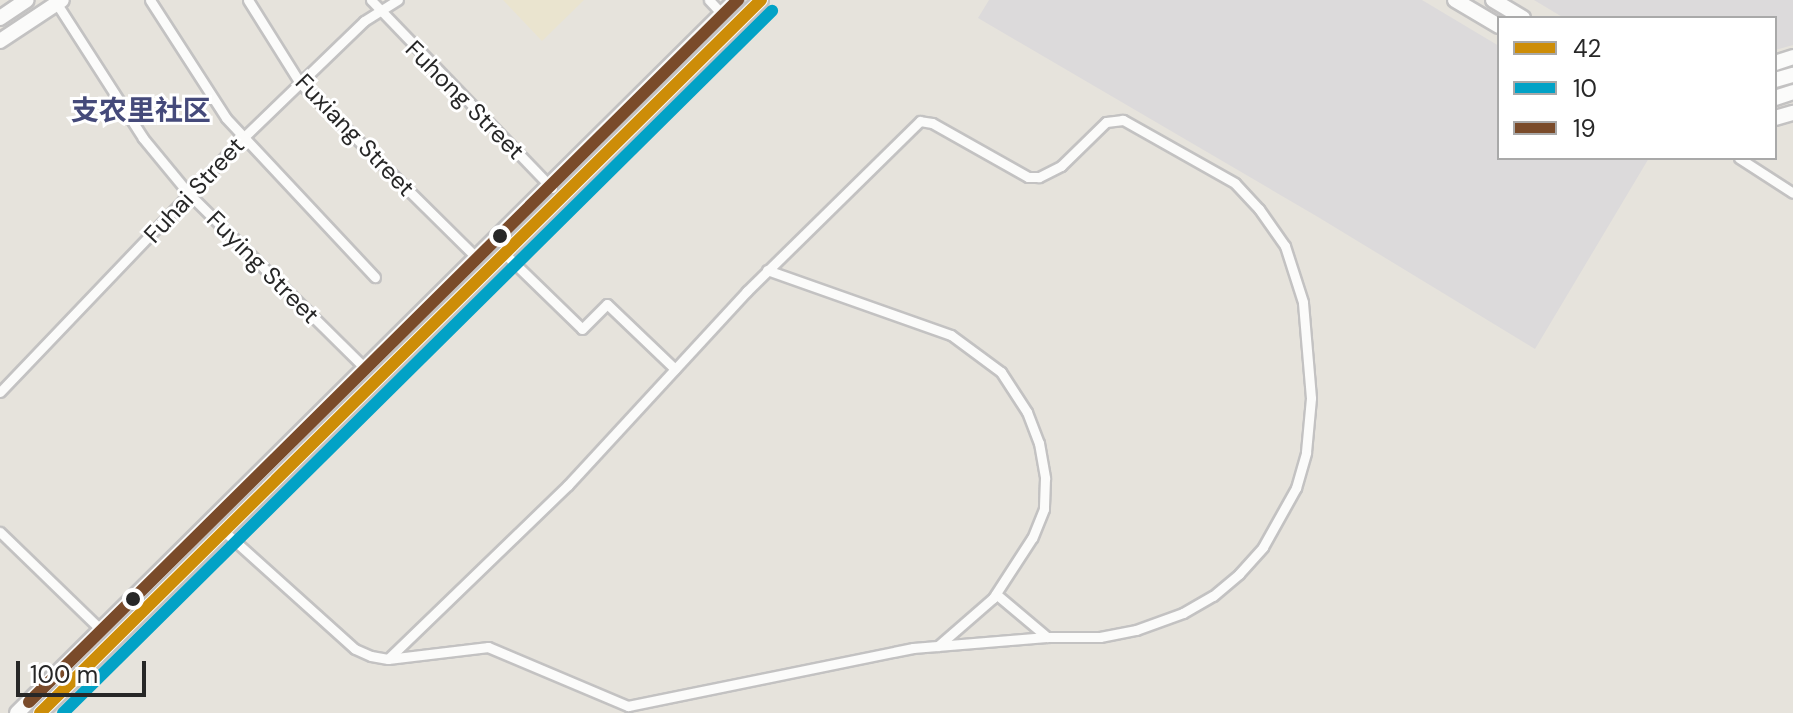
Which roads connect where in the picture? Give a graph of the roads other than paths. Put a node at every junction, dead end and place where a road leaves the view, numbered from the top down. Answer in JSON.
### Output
{"nodes":[{"id":1,"x":27,"y":0,"type":"edge"},
{"id":2,"x":150,"y":0,"type":"edge"},
{"id":3,"x":248,"y":0,"type":"edge"},
{"id":4,"x":371,"y":0,"type":"edge"},
{"id":5,"x":398,"y":0,"type":"edge"},
{"id":6,"x":709,"y":0,"type":"edge"},
{"id":7,"x":736,"y":0,"type":"edge"},
{"id":8,"x":761,"y":0,"type":"edge"},
{"id":9,"x":1455,"y":0,"type":"edge"},
{"id":10,"x":1493,"y":0,"type":"edge"},
{"id":11,"x":60,"y":2,"type":"edge"},
{"id":12,"x":379,"y":12,"type":"junction"},
{"id":13,"x":722,"y":14,"type":"junction"},
{"id":14,"x":1520,"y":16,"type":"edge"},
{"id":15,"x":0,"y":18,"type":"edge"},
{"id":16,"x":1497,"y":25,"type":"edge"},
{"id":17,"x":0,"y":41,"type":"edge"},
{"id":18,"x":300,"y":83,"type":"junction"},
{"id":19,"x":243,"y":138,"type":"junction"},
{"id":20,"x":1742,"y":160,"type":"edge"},
{"id":21,"x":549,"y":185,"type":"junction"},
{"id":22,"x":1793,"y":193,"type":"edge"},
{"id":23,"x":190,"y":195,"type":"junction"},
{"id":24,"x":562,"y":198,"type":"junction"},
{"id":25,"x":505,"y":254,"type":"junction"},
{"id":26,"x":477,"y":258,"type":"junction"},
{"id":27,"x":767,"y":270,"type":"junction"},
{"id":28,"x":375,"y":277,"type":"dead end"},
{"id":29,"x":365,"y":368,"type":"junction"},
{"id":30,"x":675,"y":369,"type":"junction"},
{"id":31,"x":0,"y":392,"type":"edge"},
{"id":32,"x":0,"y":532,"type":"edge"},
{"id":33,"x":226,"y":533,"type":"junction"},
{"id":34,"x":996,"y":594,"type":"junction"},
{"id":35,"x":101,"y":630,"type":"junction"},
{"id":36,"x":1047,"y":637,"type":"junction"},
{"id":37,"x":938,"y":646,"type":"junction"},
{"id":38,"x":388,"y":659,"type":"junction"},
{"id":39,"x":17,"y":713,"type":"edge"},
{"id":40,"x":40,"y":713,"type":"edge"}],
"edges":[{"from":1,"to":15,"type":"main road"},
{"from":2,"to":19,"type":"street"},
{"from":3,"to":18,"type":"street","name":"Fuxiang Street"},
{"from":4,"to":12,"type":"street","name":"Fuhong Street"},
{"from":5,"to":12,"type":"street","name":"Fuhai Street"},
{"from":6,"to":13,"type":"street"},
{"from":7,"to":13,"type":"main road"},
{"from":8,"to":24,"type":"main road"},
{"from":9,"to":16,"type":"main road"},
{"from":10,"to":14,"type":"main road"},
{"from":11,"to":17,"type":"main road"},
{"from":11,"to":23,"type":"street","name":"Fuying Street"},
{"from":12,"to":18,"type":"street","name":"Fuhai Street"},
{"from":12,"to":21,"type":"street","name":"Fuhong Street"},
{"from":13,"to":21,"type":"main road"},
{"from":18,"to":19,"type":"street","name":"Fuhai Street"},
{"from":18,"to":26,"type":"street","name":"Fuxiang Street"},
{"from":19,"to":23,"type":"street","name":"Fuhai Street"},
{"from":19,"to":28,"type":"street"},
{"from":20,"to":22,"type":"street"},
{"from":21,"to":24,"type":"street","name":"Fuhong Street"},
{"from":21,"to":26,"type":"main road"},
{"from":23,"to":29,"type":"street","name":"Fuying Street"},
{"from":23,"to":31,"type":"street","name":"Fuhai Street"},
{"from":24,"to":25,"type":"main road"},
{"from":25,"to":30,"type":"street"},
{"from":25,"to":33,"type":"main road"},
{"from":26,"to":29,"type":"main road"},
{"from":27,"to":30,"type":"street"},
{"from":27,"to":34,"type":"street"},
{"from":27,"to":36,"type":"street"},
{"from":29,"to":35,"type":"main road"},
{"from":30,"to":38,"type":"street"},
{"from":32,"to":35,"type":"street"},
{"from":33,"to":38,"type":"street"},
{"from":33,"to":40,"type":"main road"},
{"from":34,"to":36,"type":"street"},
{"from":34,"to":37,"type":"street"},
{"from":35,"to":39,"type":"main road"},
{"from":36,"to":37,"type":"street"},
{"from":37,"to":38,"type":"street"}]}
